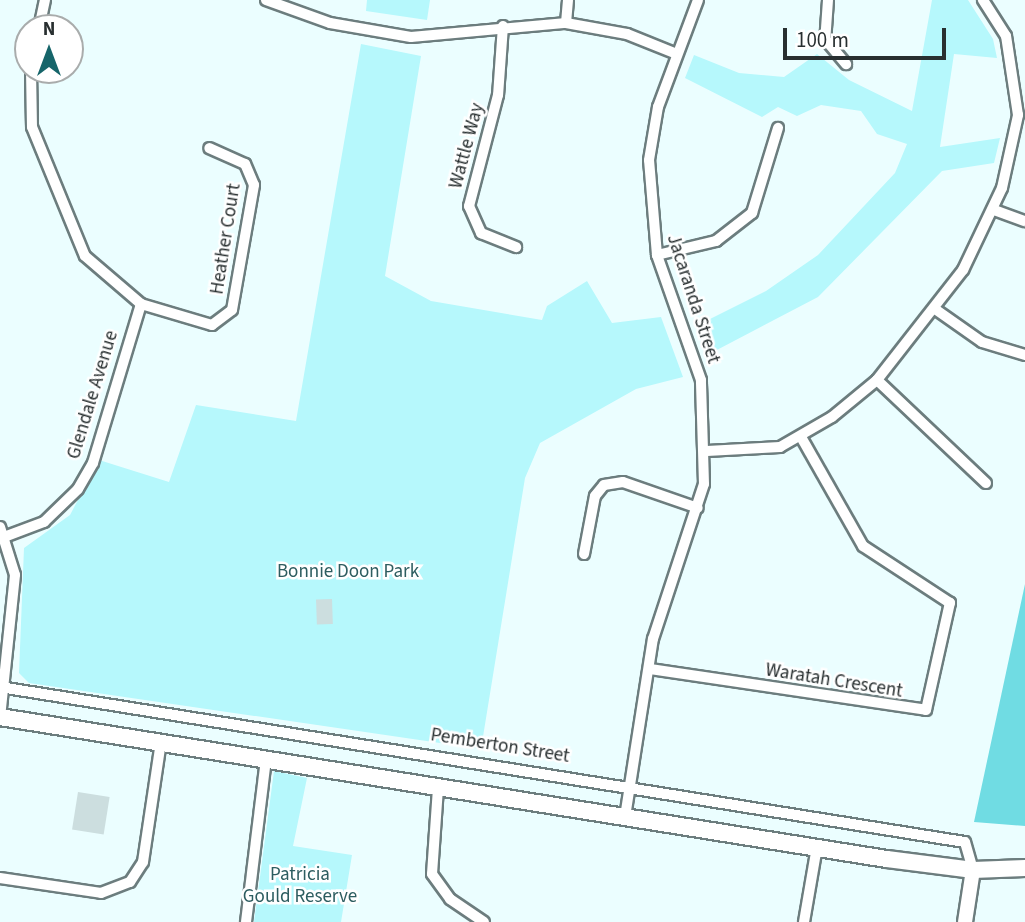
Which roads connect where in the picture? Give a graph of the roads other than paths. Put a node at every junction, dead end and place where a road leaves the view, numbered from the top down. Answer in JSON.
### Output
{"nodes":[{"id":1,"x":568,"y":0,"type":"edge"},
{"id":2,"x":698,"y":0,"type":"edge"},
{"id":3,"x":828,"y":0,"type":"edge"},
{"id":4,"x":983,"y":0,"type":"edge"},
{"id":5,"x":998,"y":0,"type":"edge"},
{"id":6,"x":270,"y":1,"type":"edge"},
{"id":7,"x":991,"y":10,"type":"junction"},
{"id":8,"x":566,"y":23,"type":"junction"},
{"id":9,"x":503,"y":26,"type":"junction"},
{"id":10,"x":677,"y":54,"type":"junction"},
{"id":11,"x":846,"y":64,"type":"dead end"},
{"id":12,"x":1020,"y":68,"type":"edge"},
{"id":13,"x":32,"y":84,"type":"edge"},
{"id":14,"x":778,"y":128,"type":"dead end"},
{"id":15,"x":209,"y":148,"type":"dead end"},
{"id":16,"x":995,"y":210,"type":"junction"},
{"id":17,"x":1025,"y":221,"type":"edge"},
{"id":18,"x":516,"y":247,"type":"dead end"},
{"id":19,"x":657,"y":255,"type":"junction"},
{"id":20,"x":141,"y":304,"type":"junction"},
{"id":21,"x":935,"y":309,"type":"junction"},
{"id":22,"x":1025,"y":355,"type":"edge"},
{"id":23,"x":877,"y":380,"type":"junction"},
{"id":24,"x":801,"y":437,"type":"junction"},
{"id":25,"x":707,"y":451,"type":"junction"},
{"id":26,"x":986,"y":483,"type":"dead end"},
{"id":27,"x":698,"y":508,"type":"junction"},
{"id":28,"x":2,"y":532,"type":"edge"},
{"id":29,"x":584,"y":554,"type":"dead end"},
{"id":30,"x":650,"y":669,"type":"junction"},
{"id":31,"x":2,"y":687,"type":"edge"},
{"id":32,"x":0,"y":717,"type":"edge"},
{"id":33,"x":161,"y":742,"type":"junction"},
{"id":34,"x":266,"y":760,"type":"junction"},
{"id":35,"x":438,"y":788,"type":"junction"},
{"id":36,"x":630,"y":788,"type":"junction"},
{"id":37,"x":625,"y":817,"type":"junction"},
{"id":38,"x":817,"y":847,"type":"junction"},
{"id":39,"x":1025,"y":868,"type":"edge"},
{"id":40,"x":973,"y":870,"type":"junction"},
{"id":41,"x":0,"y":878,"type":"edge"},
{"id":42,"x":246,"y":922,"type":"edge"},
{"id":43,"x":484,"y":922,"type":"edge"},
{"id":44,"x":804,"y":922,"type":"edge"},
{"id":45,"x":965,"y":922,"type":"edge"}],
"edges":[{"from":1,"to":8,"type":"street"},
{"from":2,"to":10,"type":"street","name":"Jacaranda Street"},
{"from":3,"to":11,"type":"street"},
{"from":4,"to":7,"type":"street"},
{"from":5,"to":7,"type":"street"},
{"from":6,"to":9,"type":"street"},
{"from":7,"to":12,"type":"street"},
{"from":8,"to":9,"type":"street"},
{"from":8,"to":10,"type":"street"},
{"from":9,"to":18,"type":"street","name":"Wattle Way"},
{"from":10,"to":19,"type":"street","name":"Jacaranda Street"},
{"from":12,"to":16,"type":"street"},
{"from":13,"to":20,"type":"street"},
{"from":14,"to":19,"type":"street"},
{"from":15,"to":20,"type":"street","name":"Heather Court"},
{"from":16,"to":17,"type":"street"},
{"from":16,"to":21,"type":"street"},
{"from":19,"to":25,"type":"street","name":"Jacaranda Street"},
{"from":20,"to":28,"type":"street","name":"Glendale Avenue"},
{"from":21,"to":22,"type":"street"},
{"from":21,"to":23,"type":"street"},
{"from":23,"to":24,"type":"street"},
{"from":23,"to":26,"type":"street"},
{"from":24,"to":25,"type":"street"},
{"from":24,"to":30,"type":"street","name":"Waratah Crescent"},
{"from":25,"to":27,"type":"street","name":"Jacaranda Street"},
{"from":27,"to":29,"type":"street"},
{"from":27,"to":30,"type":"street","name":"Jacaranda Street"},
{"from":28,"to":31,"type":"street"},
{"from":30,"to":36,"type":"street","name":"Jacaranda Street"},
{"from":31,"to":32,"type":"street"},
{"from":31,"to":36,"type":"street","name":"Pemberton Street"},
{"from":32,"to":33,"type":"main road"},
{"from":33,"to":34,"type":"main road"},
{"from":33,"to":41,"type":"street"},
{"from":34,"to":35,"type":"main road"},
{"from":34,"to":42,"type":"street"},
{"from":35,"to":37,"type":"main road"},
{"from":35,"to":43,"type":"street"},
{"from":36,"to":37,"type":"street","name":"Jacaranda Street"},
{"from":36,"to":40,"type":"street","name":"Pemberton Street"},
{"from":37,"to":38,"type":"main road"},
{"from":38,"to":40,"type":"main road"},
{"from":38,"to":44,"type":"street"},
{"from":39,"to":40,"type":"main road"},
{"from":40,"to":45,"type":"street"}]}
